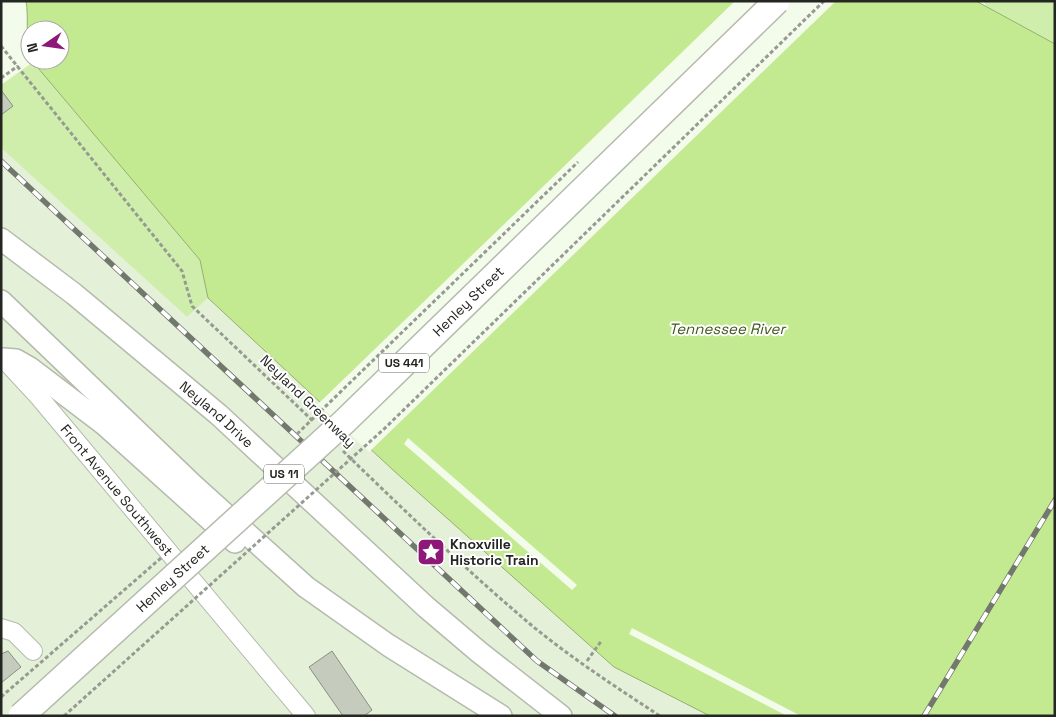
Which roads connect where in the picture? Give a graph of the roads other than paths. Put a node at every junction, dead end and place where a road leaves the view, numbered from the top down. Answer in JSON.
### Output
{"nodes":[{"id":1,"x":777,"y":1,"type":"edge"},
{"id":2,"x":2,"y":239,"type":"edge"},
{"id":3,"x":1,"y":302,"type":"edge"},
{"id":4,"x":3,"y":359,"type":"edge"},
{"id":5,"x":306,"y":587,"type":"junction"},
{"id":6,"x":1,"y":628,"type":"edge"},
{"id":7,"x":33,"y":650,"type":"dead end"},
{"id":8,"x":21,"y":716,"type":"edge"},
{"id":9,"x":306,"y":716,"type":"edge"},
{"id":10,"x":501,"y":716,"type":"edge"},
{"id":11,"x":561,"y":716,"type":"edge"}],
"edges":[{"from":1,"to":8,"type":"highway","name":"Henley Street","number":"US 441","bridge":true},
{"from":2,"to":11,"type":"main road","name":"Neyland Drive","number":"US 11"},
{"from":3,"to":5,"type":"main road"},
{"from":4,"to":5,"type":"main road"},
{"from":4,"to":9,"type":"street","name":"Front Avenue Southwest"},
{"from":5,"to":10,"type":"main road"},
{"from":6,"to":7,"type":"street"}]}
